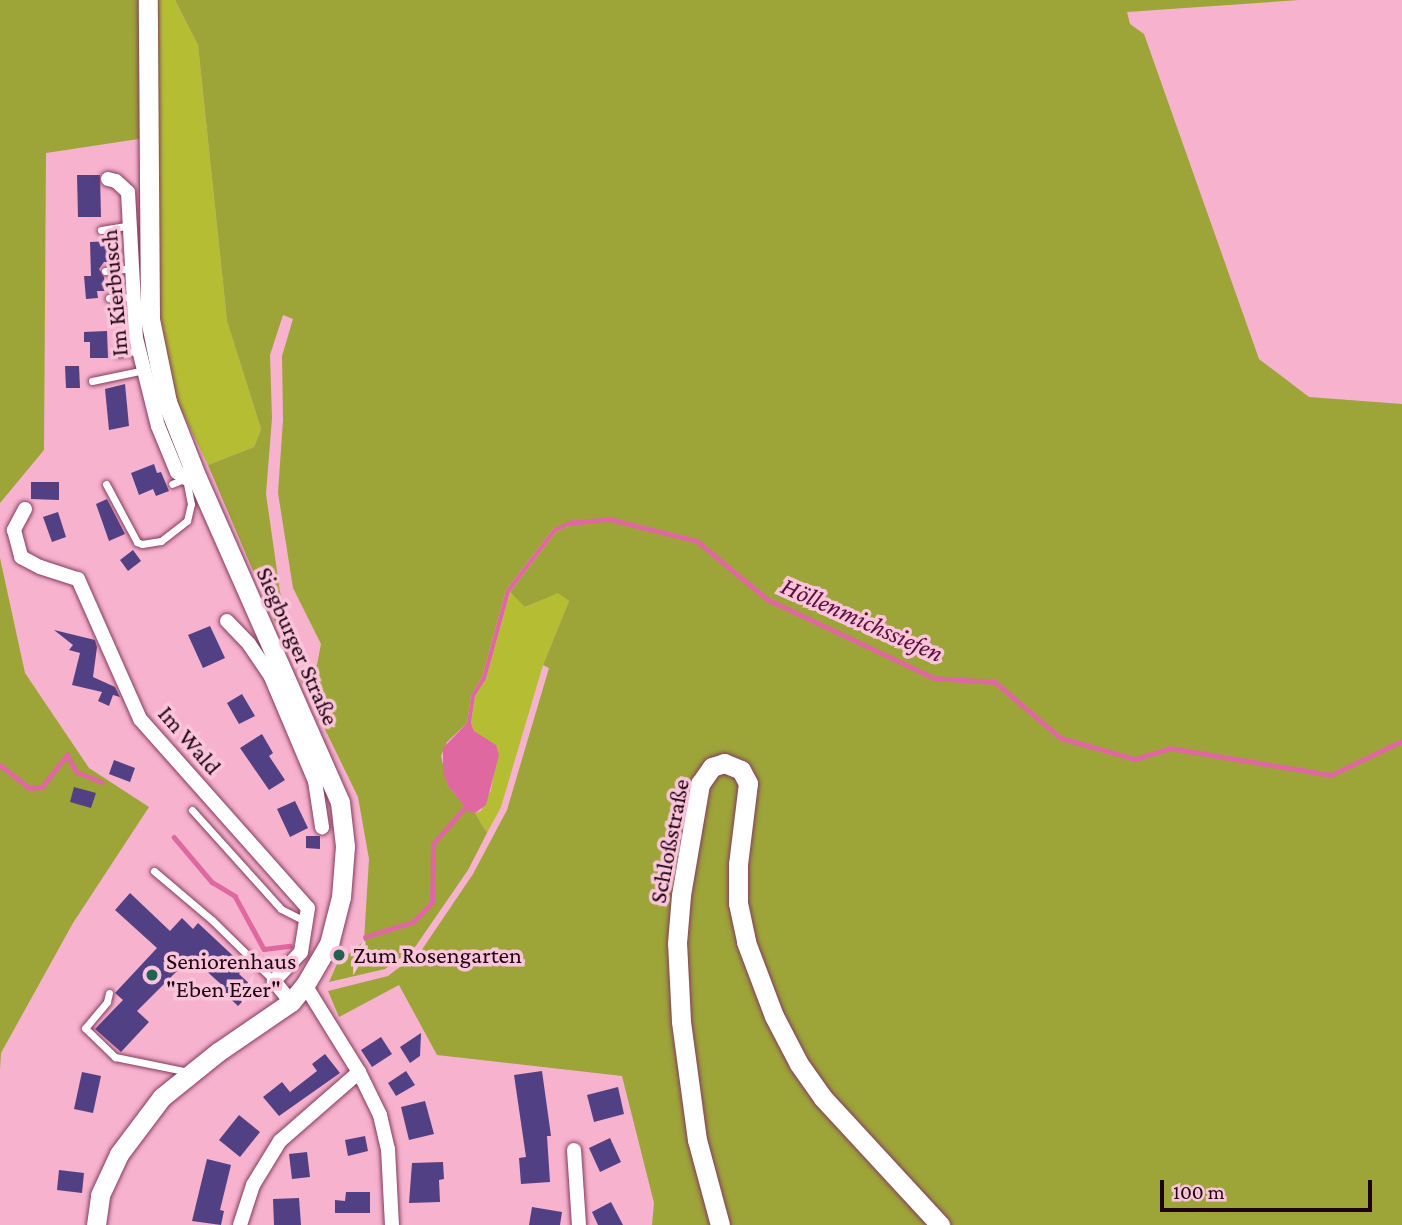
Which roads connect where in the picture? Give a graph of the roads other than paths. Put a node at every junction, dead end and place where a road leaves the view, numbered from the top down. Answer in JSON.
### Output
{"nodes":[{"id":1,"x":148,"y":0,"type":"edge"},
{"id":2,"x":108,"y":179,"type":"dead end"},
{"id":3,"x":131,"y":225,"type":"junction"},
{"id":4,"x":101,"y":230,"type":"dead end"},
{"id":5,"x":132,"y":268,"type":"junction"},
{"id":6,"x":105,"y":271,"type":"dead end"},
{"id":7,"x":134,"y":296,"type":"junction"},
{"id":8,"x":110,"y":298,"type":"dead end"},
{"id":9,"x":139,"y":351,"type":"junction"},
{"id":10,"x":116,"y":353,"type":"dead end"},
{"id":11,"x":144,"y":370,"type":"junction"},
{"id":12,"x":92,"y":381,"type":"dead end"},
{"id":13,"x":192,"y":478,"type":"junction"},
{"id":14,"x":106,"y":484,"type":"dead end"},
{"id":15,"x":172,"y":484,"type":"dead end"},
{"id":16,"x":24,"y":509,"type":"dead end"},
{"id":17,"x":227,"y":621,"type":"dead end"},
{"id":18,"x":274,"y":669,"type":"junction"},
{"id":19,"x":191,"y":810,"type":"dead end"},
{"id":20,"x":322,"y":827,"type":"dead end"},
{"id":21,"x":154,"y":871,"type":"dead end"},
{"id":22,"x":306,"y":922,"type":"junction"},
{"id":23,"x":274,"y":981,"type":"junction"},
{"id":24,"x":305,"y":985,"type":"junction"},
{"id":25,"x":109,"y":993,"type":"dead end"},
{"id":26,"x":291,"y":1002,"type":"junction"},
{"id":27,"x":193,"y":1072,"type":"junction"},
{"id":28,"x":359,"y":1072,"type":"junction"},
{"id":29,"x":574,"y":1150,"type":"dead end"},
{"id":30,"x":96,"y":1225,"type":"edge"},
{"id":31,"x":240,"y":1225,"type":"edge"},
{"id":32,"x":392,"y":1225,"type":"edge"},
{"id":33,"x":579,"y":1225,"type":"edge"},
{"id":34,"x":720,"y":1225,"type":"edge"},
{"id":35,"x":940,"y":1225,"type":"edge"}],
"edges":[{"from":1,"to":13,"type":"main road","name":"Siegburger Straße"},
{"from":2,"to":3,"type":"street","name":"Im Kierbusch"},
{"from":3,"to":4,"type":"lane"},
{"from":3,"to":5,"type":"street","name":"Im Kierbusch"},
{"from":5,"to":6,"type":"lane"},
{"from":5,"to":7,"type":"street","name":"Im Kierbusch"},
{"from":7,"to":8,"type":"lane"},
{"from":7,"to":9,"type":"street","name":"Im Kierbusch"},
{"from":9,"to":10,"type":"lane"},
{"from":9,"to":11,"type":"street","name":"Im Kierbusch"},
{"from":11,"to":12,"type":"lane"},
{"from":11,"to":13,"type":"street","name":"Im Kierbusch"},
{"from":13,"to":14,"type":"lane"},
{"from":13,"to":15,"type":"lane"},
{"from":13,"to":18,"type":"main road","name":"Siegburger Straße"},
{"from":16,"to":22,"type":"street","name":"Im Wald"},
{"from":17,"to":18,"type":"street"},
{"from":18,"to":20,"type":"street"},
{"from":18,"to":24,"type":"main road","name":"Siegburger Straße"},
{"from":19,"to":22,"type":"lane"},
{"from":21,"to":23,"type":"lane"},
{"from":22,"to":23,"type":"street"},
{"from":23,"to":26,"type":"street"},
{"from":24,"to":26,"type":"main road","name":"Siegburger Straße"},
{"from":24,"to":28,"type":"street"},
{"from":25,"to":27,"type":"lane"},
{"from":26,"to":27,"type":"main road","name":"Siegburger Straße"},
{"from":27,"to":30,"type":"main road","name":"Siegburger Straße"},
{"from":28,"to":31,"type":"street"},
{"from":28,"to":32,"type":"street"},
{"from":29,"to":33,"type":"street"},
{"from":34,"to":35,"type":"main road","name":"Schloßstraße"}]}
